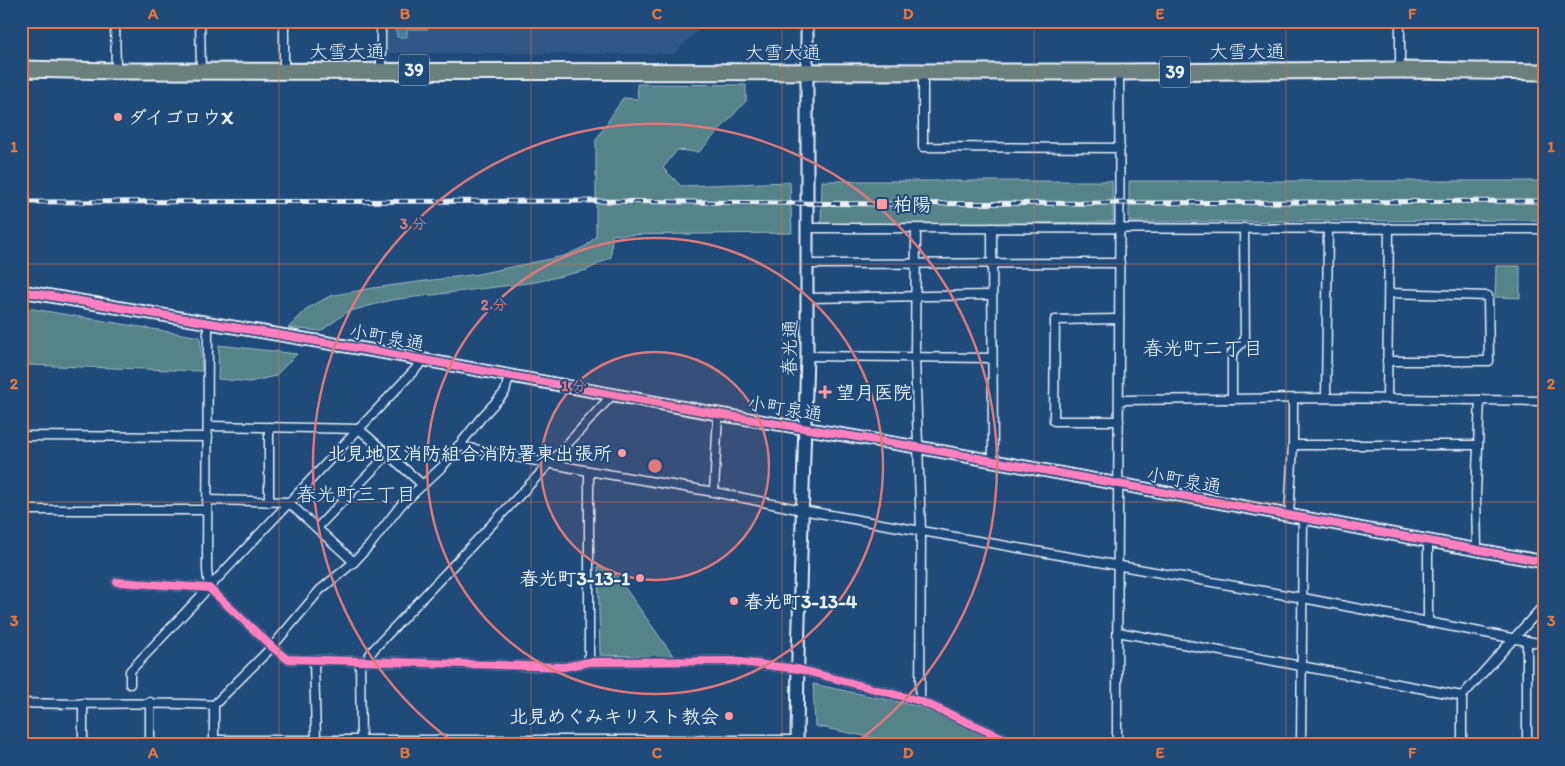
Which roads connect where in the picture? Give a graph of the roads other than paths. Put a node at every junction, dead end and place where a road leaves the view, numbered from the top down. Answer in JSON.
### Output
{"nodes":[{"id":1,"x":115,"y":21,"type":"edge"},
{"id":2,"x":200,"y":21,"type":"edge"},
{"id":3,"x":284,"y":21,"type":"edge"},
{"id":4,"x":381,"y":21,"type":"edge"},
{"id":5,"x":806,"y":21,"type":"edge"},
{"id":6,"x":1400,"y":21,"type":"edge"},
{"id":7,"x":21,"y":69,"type":"edge"},
{"id":8,"x":381,"y":70,"type":"junction"},
{"id":9,"x":1400,"y":70,"type":"junction"},
{"id":10,"x":116,"y":71,"type":"junction"},
{"id":11,"x":201,"y":71,"type":"junction"},
{"id":12,"x":284,"y":71,"type":"junction"},
{"id":13,"x":806,"y":72,"type":"junction"},
{"id":14,"x":923,"y":72,"type":"junction"},
{"id":15,"x":1119,"y":72,"type":"junction"},
{"id":16,"x":1544,"y":72,"type":"edge"},
{"id":17,"x":1120,"y":148,"type":"junction"},
{"id":18,"x":807,"y":228,"type":"junction"},
{"id":19,"x":992,"y":228,"type":"junction"},
{"id":20,"x":1120,"y":228,"type":"junction"},
{"id":21,"x":1244,"y":228,"type":"junction"},
{"id":22,"x":1328,"y":228,"type":"junction"},
{"id":23,"x":1389,"y":228,"type":"junction"},
{"id":24,"x":916,"y":229,"type":"junction"},
{"id":25,"x":1544,"y":229,"type":"edge"},
{"id":26,"x":1120,"y":263,"type":"junction"},
{"id":27,"x":807,"y":264,"type":"junction"},
{"id":28,"x":916,"y":264,"type":"junction"},
{"id":29,"x":992,"y":264,"type":"junction"},
{"id":30,"x":21,"y":291,"type":"edge"},
{"id":31,"x":1389,"y":293,"type":"junction"},
{"id":32,"x":992,"y":295,"type":"junction"},
{"id":33,"x":916,"y":296,"type":"junction"},
{"id":34,"x":807,"y":298,"type":"junction"},
{"id":35,"x":1119,"y":319,"type":"junction"},
{"id":36,"x":208,"y":324,"type":"junction"},
{"id":37,"x":807,"y":356,"type":"junction"},
{"id":38,"x":915,"y":357,"type":"junction"},
{"id":39,"x":992,"y":358,"type":"junction"},
{"id":40,"x":424,"y":360,"type":"junction"},
{"id":41,"x":1387,"y":360,"type":"junction"},
{"id":42,"x":509,"y":376,"type":"junction"},
{"id":43,"x":613,"y":394,"type":"junction"},
{"id":44,"x":1326,"y":398,"type":"junction"},
{"id":45,"x":1232,"y":399,"type":"junction"},
{"id":46,"x":1293,"y":399,"type":"junction"},
{"id":47,"x":1120,"y":400,"type":"junction"},
{"id":48,"x":1387,"y":400,"type":"junction"},
{"id":49,"x":1480,"y":400,"type":"junction"},
{"id":50,"x":1544,"y":401,"type":"edge"},
{"id":51,"x":718,"y":414,"type":"junction"},
{"id":52,"x":1119,"y":421,"type":"junction"},
{"id":53,"x":208,"y":426,"type":"junction"},
{"id":54,"x":269,"y":427,"type":"junction"},
{"id":55,"x":359,"y":428,"type":"junction"},
{"id":56,"x":805,"y":428,"type":"junction"},
{"id":57,"x":21,"y":436,"type":"edge"},
{"id":58,"x":208,"y":437,"type":"junction"},
{"id":59,"x":1293,"y":445,"type":"junction"},
{"id":60,"x":1477,"y":445,"type":"junction"},
{"id":61,"x":458,"y":446,"type":"junction"},
{"id":62,"x":917,"y":447,"type":"junction"},
{"id":63,"x":388,"y":454,"type":"junction"},
{"id":64,"x":993,"y":461,"type":"junction"},
{"id":65,"x":550,"y":463,"type":"junction"},
{"id":66,"x":589,"y":471,"type":"junction"},
{"id":67,"x":423,"y":485,"type":"junction"},
{"id":68,"x":1119,"y":485,"type":"junction"},
{"id":69,"x":714,"y":492,"type":"junction"},
{"id":70,"x":207,"y":500,"type":"junction"},
{"id":71,"x":269,"y":502,"type":"junction"},
{"id":72,"x":288,"y":502,"type":"junction"},
{"id":73,"x":21,"y":510,"type":"edge"},
{"id":74,"x":207,"y":510,"type":"junction"},
{"id":75,"x":802,"y":510,"type":"junction"},
{"id":76,"x":1289,"y":516,"type":"junction"},
{"id":77,"x":1303,"y":518,"type":"junction"},
{"id":78,"x":317,"y":528,"type":"junction"},
{"id":79,"x":921,"y":531,"type":"junction"},
{"id":80,"x":1428,"y":540,"type":"junction"},
{"id":81,"x":1477,"y":549,"type":"junction"},
{"id":82,"x":354,"y":562,"type":"junction"},
{"id":83,"x":1544,"y":562,"type":"edge"},
{"id":84,"x":1117,"y":566,"type":"junction"},
{"id":85,"x":117,"y":582,"type":"dead end"},
{"id":86,"x":209,"y":588,"type":"junction"},
{"id":87,"x":1303,"y":598,"type":"junction"},
{"id":88,"x":1544,"y":605,"type":"edge"},
{"id":89,"x":1428,"y":622,"type":"junction"},
{"id":90,"x":1118,"y":632,"type":"junction"},
{"id":91,"x":1515,"y":638,"type":"junction"},
{"id":92,"x":1527,"y":641,"type":"junction"},
{"id":93,"x":1544,"y":644,"type":"edge"},
{"id":94,"x":272,"y":647,"type":"junction"},
{"id":95,"x":314,"y":660,"type":"junction"},
{"id":96,"x":363,"y":661,"type":"junction"},
{"id":97,"x":590,"y":662,"type":"junction"},
{"id":98,"x":1302,"y":667,"type":"junction"},
{"id":99,"x":798,"y":669,"type":"junction"},
{"id":100,"x":130,"y":684,"type":"dead end"},
{"id":101,"x":1462,"y":696,"type":"junction"},
{"id":102,"x":920,"y":701,"type":"junction"},
{"id":103,"x":150,"y":702,"type":"junction"},
{"id":104,"x":21,"y":703,"type":"edge"},
{"id":105,"x":83,"y":703,"type":"junction"},
{"id":106,"x":214,"y":705,"type":"junction"},
{"id":107,"x":316,"y":740,"type":"junction"},
{"id":108,"x":214,"y":742,"type":"edge"},
{"id":109,"x":361,"y":742,"type":"edge"},
{"id":110,"x":581,"y":742,"type":"edge"},
{"id":111,"x":797,"y":742,"type":"edge"},
{"id":112,"x":83,"y":745,"type":"edge"},
{"id":113,"x":150,"y":745,"type":"edge"},
{"id":114,"x":1019,"y":745,"type":"edge"},
{"id":115,"x":1117,"y":745,"type":"edge"},
{"id":116,"x":1301,"y":745,"type":"edge"},
{"id":117,"x":1462,"y":745,"type":"edge"},
{"id":118,"x":1527,"y":745,"type":"edge"}],
"edges":[{"from":1,"to":10,"type":"street"},
{"from":2,"to":11,"type":"street"},
{"from":3,"to":12,"type":"street"},
{"from":4,"to":8,"type":"street"},
{"from":5,"to":13,"type":"street","name":"春光通"},
{"from":6,"to":9,"type":"street"},
{"from":7,"to":10,"type":"highway","name":"大雪大通","number":"39"},
{"from":8,"to":12,"type":"highway","name":"大雪大通","number":"39"},
{"from":8,"to":13,"type":"highway","name":"大雪大通","number":"39"},
{"from":9,"to":15,"type":"highway","name":"大雪大通","number":"39"},
{"from":9,"to":16,"type":"highway","name":"大雪大通","number":"39"},
{"from":10,"to":11,"type":"highway","name":"大雪大通","number":"39"},
{"from":11,"to":12,"type":"highway","name":"大雪大通","number":"39"},
{"from":13,"to":14,"type":"highway","name":"大雪大通","number":"39"},
{"from":13,"to":18,"type":"street","name":"春光通"},
{"from":14,"to":15,"type":"highway","name":"大雪大通","number":"39"},
{"from":14,"to":17,"type":"street"},
{"from":15,"to":17,"type":"street"},
{"from":17,"to":20,"type":"street"},
{"from":18,"to":24,"type":"street"},
{"from":18,"to":27,"type":"street","name":"春光通"},
{"from":19,"to":20,"type":"street"},
{"from":19,"to":24,"type":"street"},
{"from":19,"to":29,"type":"street"},
{"from":20,"to":21,"type":"street"},
{"from":20,"to":26,"type":"street"},
{"from":21,"to":22,"type":"street"},
{"from":21,"to":45,"type":"street"},
{"from":22,"to":23,"type":"street"},
{"from":22,"to":44,"type":"street"},
{"from":23,"to":25,"type":"street"},
{"from":23,"to":31,"type":"street"},
{"from":24,"to":28,"type":"street"},
{"from":26,"to":29,"type":"street"},
{"from":26,"to":35,"type":"street"},
{"from":27,"to":28,"type":"street"},
{"from":27,"to":34,"type":"street","name":"春光通"},
{"from":28,"to":29,"type":"street"},
{"from":28,"to":33,"type":"street"},
{"from":29,"to":32,"type":"street"},
{"from":30,"to":36,"type":"street","name":"小町泉通"},
{"from":31,"to":41,"type":"street"},
{"from":31,"to":41,"type":"street"},
{"from":32,"to":33,"type":"street"},
{"from":32,"to":39,"type":"street"},
{"from":33,"to":34,"type":"street"},
{"from":33,"to":38,"type":"street"},
{"from":34,"to":37,"type":"street","name":"春光通"},
{"from":35,"to":47,"type":"street"},
{"from":35,"to":52,"type":"street"},
{"from":36,"to":40,"type":"street","name":"小町泉通"},
{"from":36,"to":53,"type":"street"},
{"from":37,"to":38,"type":"street"},
{"from":37,"to":56,"type":"street","name":"春光通"},
{"from":38,"to":39,"type":"street"},
{"from":38,"to":62,"type":"street"},
{"from":39,"to":64,"type":"street"},
{"from":40,"to":42,"type":"street","name":"小町泉通"},
{"from":40,"to":55,"type":"street"},
{"from":41,"to":48,"type":"street"},
{"from":42,"to":43,"type":"street","name":"小町泉通"},
{"from":42,"to":61,"type":"street"},
{"from":43,"to":51,"type":"street","name":"小町泉通"},
{"from":43,"to":65,"type":"street"},
{"from":44,"to":46,"type":"street"},
{"from":44,"to":48,"type":"street"},
{"from":45,"to":46,"type":"street"},
{"from":45,"to":47,"type":"street"},
{"from":46,"to":59,"type":"street"},
{"from":47,"to":52,"type":"street"},
{"from":48,"to":49,"type":"street"},
{"from":49,"to":50,"type":"street"},
{"from":49,"to":60,"type":"street"},
{"from":51,"to":56,"type":"street","name":"小町泉通"},
{"from":51,"to":69,"type":"street"},
{"from":52,"to":68,"type":"street"},
{"from":53,"to":54,"type":"street"},
{"from":53,"to":58,"type":"street"},
{"from":54,"to":55,"type":"street"},
{"from":54,"to":71,"type":"street"},
{"from":55,"to":63,"type":"street"},
{"from":55,"to":72,"type":"street"},
{"from":56,"to":62,"type":"street","name":"小町泉通"},
{"from":56,"to":75,"type":"street","name":"春光通"},
{"from":57,"to":58,"type":"street"},
{"from":58,"to":70,"type":"street"},
{"from":59,"to":60,"type":"street"},
{"from":59,"to":76,"type":"street"},
{"from":60,"to":81,"type":"street"},
{"from":61,"to":65,"type":"street"},
{"from":61,"to":67,"type":"street"},
{"from":62,"to":64,"type":"street","name":"小町泉通"},
{"from":62,"to":79,"type":"street"},
{"from":63,"to":67,"type":"street"},
{"from":63,"to":78,"type":"street"},
{"from":64,"to":68,"type":"street","name":"小町泉通"},
{"from":65,"to":66,"type":"street"},
{"from":65,"to":96,"type":"street"},
{"from":66,"to":69,"type":"street"},
{"from":66,"to":97,"type":"street"},
{"from":67,"to":82,"type":"street"},
{"from":68,"to":76,"type":"street","name":"小町泉通"},
{"from":68,"to":84,"type":"street"},
{"from":69,"to":75,"type":"street"},
{"from":70,"to":71,"type":"street"},
{"from":70,"to":74,"type":"street"},
{"from":71,"to":72,"type":"street"},
{"from":72,"to":78,"type":"street"},
{"from":72,"to":86,"type":"street"},
{"from":73,"to":74,"type":"street"},
{"from":74,"to":86,"type":"street"},
{"from":75,"to":79,"type":"street"},
{"from":75,"to":99,"type":"street","name":"春光通"},
{"from":76,"to":77,"type":"street","name":"小町泉通"},
{"from":77,"to":80,"type":"street","name":"小町泉通"},
{"from":77,"to":87,"type":"street"},
{"from":78,"to":82,"type":"street"},
{"from":79,"to":84,"type":"street"},
{"from":79,"to":102,"type":"street"},
{"from":80,"to":81,"type":"street","name":"小町泉通"},
{"from":80,"to":89,"type":"street"},
{"from":81,"to":83,"type":"street","name":"小町泉通"},
{"from":82,"to":94,"type":"street"},
{"from":84,"to":87,"type":"street"},
{"from":84,"to":90,"type":"street"},
{"from":85,"to":86,"type":"street"},
{"from":86,"to":94,"type":"street"},
{"from":86,"to":100,"type":"street"},
{"from":87,"to":89,"type":"street"},
{"from":87,"to":98,"type":"street"},
{"from":88,"to":91,"type":"street"},
{"from":89,"to":91,"type":"street"},
{"from":90,"to":98,"type":"street"},
{"from":90,"to":115,"type":"street"},
{"from":91,"to":92,"type":"street"},
{"from":91,"to":101,"type":"street"},
{"from":92,"to":93,"type":"street"},
{"from":92,"to":118,"type":"street"},
{"from":94,"to":95,"type":"street"},
{"from":94,"to":106,"type":"street"},
{"from":95,"to":96,"type":"street"},
{"from":95,"to":107,"type":"street"},
{"from":96,"to":97,"type":"street"},
{"from":96,"to":109,"type":"street"},
{"from":97,"to":99,"type":"street"},
{"from":98,"to":101,"type":"street"},
{"from":98,"to":116,"type":"street"},
{"from":99,"to":102,"type":"street"},
{"from":99,"to":111,"type":"street","name":"春光通"},
{"from":101,"to":117,"type":"street"},
{"from":102,"to":114,"type":"street"},
{"from":103,"to":105,"type":"street"},
{"from":103,"to":106,"type":"street"},
{"from":103,"to":113,"type":"street"},
{"from":104,"to":105,"type":"street"},
{"from":105,"to":112,"type":"street"},
{"from":106,"to":108,"type":"street"},
{"from":107,"to":108,"type":"street"},
{"from":107,"to":109,"type":"street"},
{"from":109,"to":110,"type":"street"},
{"from":110,"to":111,"type":"street"}]}
